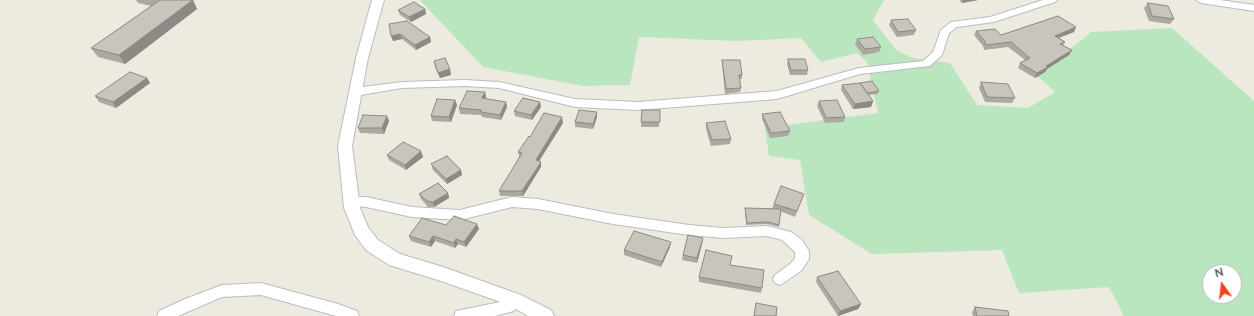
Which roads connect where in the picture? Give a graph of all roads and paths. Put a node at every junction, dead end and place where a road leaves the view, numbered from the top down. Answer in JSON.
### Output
{"nodes":[{"id":1,"x":378,"y":0,"type":"edge"},
{"id":2,"x":1052,"y":0,"type":"edge"},
{"id":3,"x":1201,"y":0,"type":"edge"},
{"id":4,"x":1254,"y":8,"type":"edge"},
{"id":5,"x":355,"y":92,"type":"junction"},
{"id":6,"x":351,"y":202,"type":"junction"},
{"id":7,"x":780,"y":279,"type":"dead end"},
{"id":8,"x":514,"y":308,"type":"edge"},
{"id":9,"x":164,"y":316,"type":"edge"},
{"id":10,"x":352,"y":316,"type":"edge"},
{"id":11,"x":461,"y":316,"type":"edge"},
{"id":12,"x":545,"y":316,"type":"edge"}],
"edges":[{"from":1,"to":5,"type":"street"},
{"from":2,"to":5,"type":"street"},
{"from":3,"to":4,"type":"street"},
{"from":5,"to":6,"type":"street"},
{"from":6,"to":7,"type":"street"},
{"from":6,"to":8,"type":"street"},
{"from":8,"to":11,"type":"street"},
{"from":8,"to":12,"type":"street"},
{"from":9,"to":10,"type":"street"}]}
